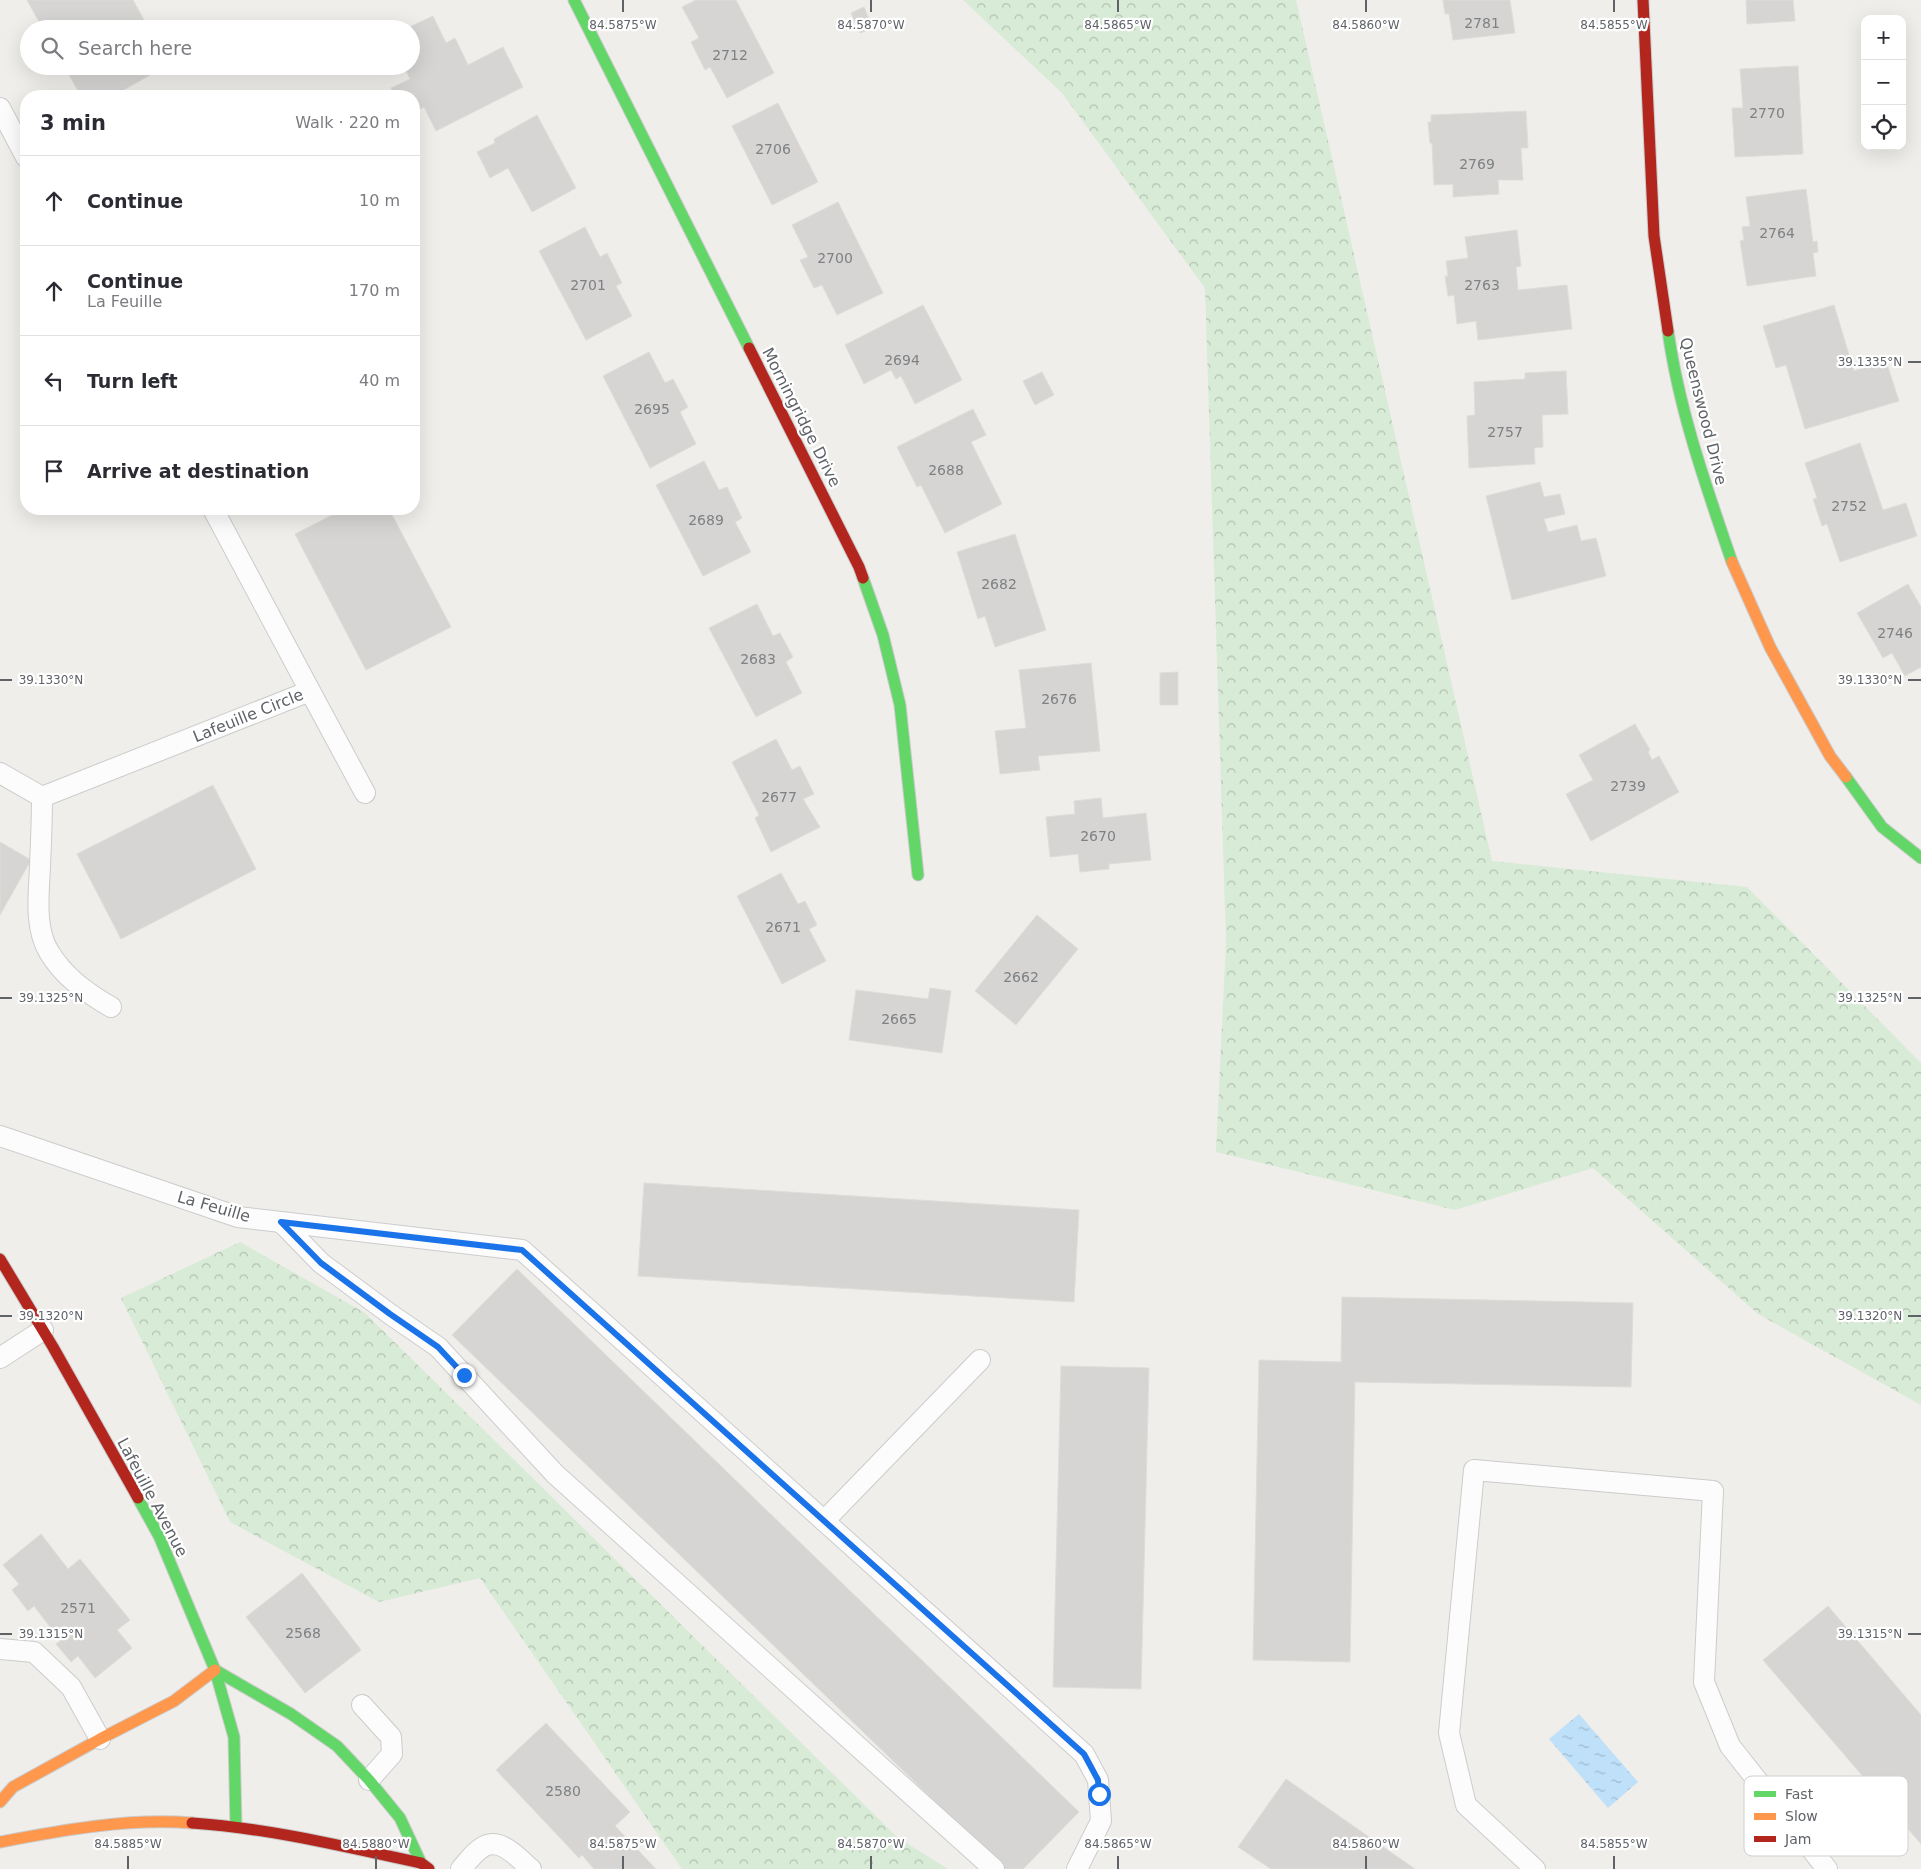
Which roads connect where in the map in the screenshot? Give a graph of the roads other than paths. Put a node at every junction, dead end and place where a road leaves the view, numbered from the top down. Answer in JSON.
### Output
{"nodes":[{"id":1,"x":574,"y":0,"type":"edge"},
{"id":2,"x":1643,"y":0,"type":"edge"},
{"id":3,"x":0,"y":108,"type":"edge"},
{"id":4,"x":20,"y":146,"type":"edge"},
{"id":5,"x":216,"y":515,"type":"edge"},
{"id":6,"x":310,"y":691,"type":"junction"},
{"id":7,"x":0,"y":773,"type":"edge"},
{"id":8,"x":365,"y":793,"type":"dead end"},
{"id":9,"x":42,"y":797,"type":"junction"},
{"id":10,"x":1921,"y":858,"type":"edge"},
{"id":11,"x":918,"y":875,"type":"dead end"},
{"id":12,"x":111,"y":1007,"type":"dead end"},
{"id":13,"x":0,"y":1136,"type":"edge"},
{"id":14,"x":281,"y":1222,"type":"junction"},
{"id":15,"x":0,"y":1259,"type":"edge"},
{"id":16,"x":43,"y":1330,"type":"junction"},
{"id":17,"x":0,"y":1358,"type":"edge"},
{"id":18,"x":980,"y":1360,"type":"dead end"},
{"id":19,"x":824,"y":1521,"type":"junction"},
{"id":20,"x":0,"y":1649,"type":"edge"},
{"id":21,"x":215,"y":1670,"type":"junction"},
{"id":22,"x":362,"y":1706,"type":"dead end"},
{"id":23,"x":100,"y":1738,"type":"junction"},
{"id":24,"x":1754,"y":1776,"type":"edge"},
{"id":25,"x":369,"y":1780,"type":"junction"},
{"id":26,"x":0,"y":1802,"type":"edge"},
{"id":27,"x":236,"y":1827,"type":"junction"},
{"id":28,"x":0,"y":1842,"type":"edge"},
{"id":29,"x":1817,"y":1856,"type":"edge"},
{"id":30,"x":425,"y":1866,"type":"edge"},
{"id":31,"x":460,"y":1869,"type":"edge"},
{"id":32,"x":531,"y":1869,"type":"edge"},
{"id":33,"x":994,"y":1869,"type":"edge"},
{"id":34,"x":1077,"y":1869,"type":"edge"},
{"id":35,"x":1535,"y":1869,"type":"edge"},
{"id":36,"x":1827,"y":1869,"type":"edge"}],
"edges":[{"from":1,"to":11,"type":"street","name":"Morningridge Drive"},
{"from":2,"to":10,"type":"street","name":"Queenswood Drive"},
{"from":3,"to":4,"type":"lane"},
{"from":5,"to":6,"type":"lane","name":"Lafeuille Circle"},
{"from":6,"to":8,"type":"lane"},
{"from":6,"to":9,"type":"lane","name":"Lafeuille Circle"},
{"from":7,"to":9,"type":"lane"},
{"from":9,"to":12,"type":"lane"},
{"from":13,"to":14,"type":"lane","name":"La Feuille"},
{"from":14,"to":19,"type":"lane","name":"La Feuille"},
{"from":14,"to":33,"type":"lane"},
{"from":15,"to":16,"type":"street","name":"Lafeuille Avenue"},
{"from":16,"to":17,"type":"lane"},
{"from":16,"to":21,"type":"street","name":"Lafeuille Avenue"},
{"from":18,"to":19,"type":"lane"},
{"from":19,"to":34,"type":"lane","name":"La Feuille"},
{"from":20,"to":23,"type":"lane"},
{"from":21,"to":23,"type":"street"},
{"from":21,"to":25,"type":"street"},
{"from":21,"to":27,"type":"street","name":"Lafeuille Avenue"},
{"from":22,"to":25,"type":"lane"},
{"from":23,"to":26,"type":"street"},
{"from":24,"to":35,"type":"lane"},
{"from":25,"to":30,"type":"street"},
{"from":27,"to":28,"type":"street"},
{"from":27,"to":30,"type":"street"},
{"from":29,"to":36,"type":"lane"},
{"from":31,"to":32,"type":"lane"}]}
